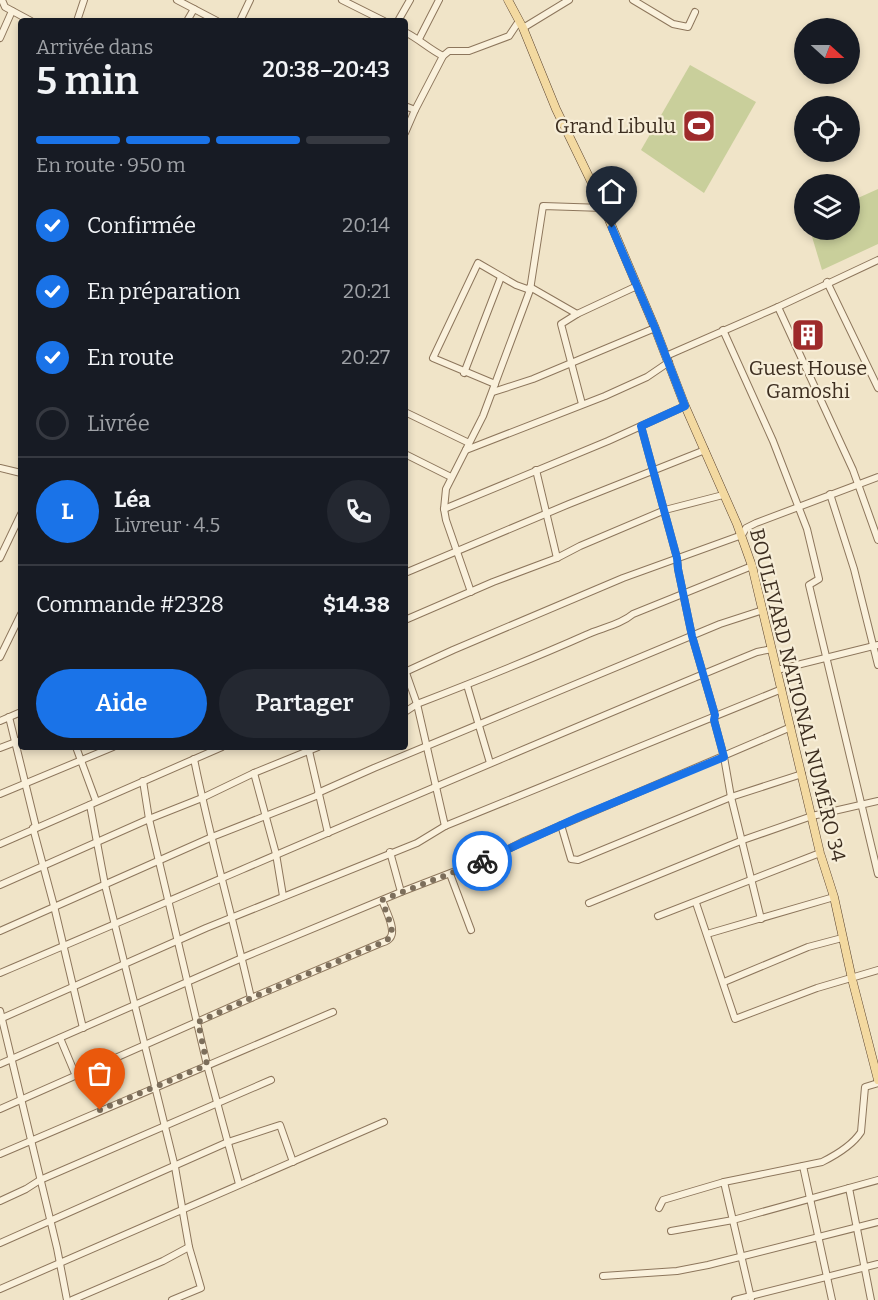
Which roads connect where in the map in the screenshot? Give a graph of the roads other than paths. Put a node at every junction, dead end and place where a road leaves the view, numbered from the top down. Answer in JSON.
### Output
{"nodes":[{"id":1,"x":2,"y":0,"type":"edge"},
{"id":2,"x":84,"y":0,"type":"edge"},
{"id":3,"x":177,"y":0,"type":"edge"},
{"id":4,"x":194,"y":0,"type":"edge"},
{"id":5,"x":250,"y":0,"type":"edge"},
{"id":6,"x":342,"y":0,"type":"edge"},
{"id":7,"x":410,"y":0,"type":"edge"},
{"id":8,"x":439,"y":0,"type":"edge"},
{"id":9,"x":508,"y":0,"type":"edge"},
{"id":10,"x":569,"y":0,"type":"edge"},
{"id":11,"x":633,"y":0,"type":"edge"},
{"id":12,"x":191,"y":8,"type":"junction"},
{"id":13,"x":12,"y":11,"type":"junction"},
{"id":14,"x":695,"y":12,"type":"dead end"},
{"id":15,"x":26,"y":18,"type":"edge"},
{"id":16,"x":78,"y":18,"type":"edge"},
{"id":17,"x":188,"y":18,"type":"edge"},
{"id":18,"x":211,"y":18,"type":"edge"},
{"id":19,"x":241,"y":18,"type":"edge"},
{"id":20,"x":378,"y":18,"type":"edge"},
{"id":21,"x":400,"y":18,"type":"edge"},
{"id":22,"x":521,"y":24,"type":"junction"},
{"id":23,"x":408,"y":34,"type":"edge"},
{"id":24,"x":0,"y":38,"type":"edge"},
{"id":25,"x":419,"y":39,"type":"junction"},
{"id":26,"x":443,"y":56,"type":"junction"},
{"id":27,"x":408,"y":107,"type":"edge"},
{"id":28,"x":415,"y":110,"type":"junction"},
{"id":29,"x":408,"y":126,"type":"edge"},
{"id":30,"x":604,"y":208,"type":"junction"},
{"id":31,"x":878,"y":260,"type":"edge"},
{"id":32,"x":501,"y":277,"type":"junction"},
{"id":33,"x":827,"y":282,"type":"junction"},
{"id":34,"x":637,"y":286,"type":"junction"},
{"id":35,"x":530,"y":288,"type":"junction"},
{"id":36,"x":778,"y":307,"type":"junction"},
{"id":37,"x":577,"y":314,"type":"junction"},
{"id":38,"x":655,"y":328,"type":"junction"},
{"id":39,"x":723,"y":330,"type":"junction"},
{"id":40,"x":667,"y":359,"type":"junction"},
{"id":41,"x":572,"y":362,"type":"junction"},
{"id":42,"x":465,"y":373,"type":"junction"},
{"id":43,"x":495,"y":384,"type":"junction"},
{"id":44,"x":878,"y":388,"type":"edge"},
{"id":45,"x":493,"y":392,"type":"junction"},
{"id":46,"x":582,"y":404,"type":"junction"},
{"id":47,"x":685,"y":406,"type":"junction"},
{"id":48,"x":408,"y":413,"type":"edge"},
{"id":49,"x":641,"y":426,"type":"junction"},
{"id":50,"x":469,"y":443,"type":"junction"},
{"id":51,"x":465,"y":450,"type":"junction"},
{"id":52,"x":705,"y":450,"type":"junction"},
{"id":53,"x":408,"y":456,"type":"edge"},
{"id":54,"x":0,"y":468,"type":"edge"},
{"id":55,"x":654,"y":469,"type":"junction"},
{"id":56,"x":536,"y":470,"type":"junction"},
{"id":57,"x":18,"y":472,"type":"edge"},
{"id":58,"x":451,"y":477,"type":"junction"},
{"id":59,"x":878,"y":477,"type":"edge"},
{"id":60,"x":856,"y":483,"type":"junction"},
{"id":61,"x":830,"y":494,"type":"junction"},
{"id":62,"x":723,"y":495,"type":"junction"},
{"id":63,"x":798,"y":507,"type":"junction"},
{"id":64,"x":444,"y":509,"type":"junction"},
{"id":65,"x":665,"y":510,"type":"junction"},
{"id":66,"x":547,"y":513,"type":"junction"},
{"id":67,"x":18,"y":520,"type":"edge"},
{"id":68,"x":741,"y":536,"type":"junction"},
{"id":69,"x":878,"y":540,"type":"edge"},
{"id":70,"x":457,"y":550,"type":"junction"},
{"id":71,"x":0,"y":558,"type":"edge"},
{"id":72,"x":557,"y":558,"type":"junction"},
{"id":73,"x":677,"y":558,"type":"junction"},
{"id":74,"x":752,"y":566,"type":"junction"},
{"id":75,"x":408,"y":572,"type":"edge"},
{"id":76,"x":471,"y":592,"type":"junction"},
{"id":77,"x":684,"y":595,"type":"junction"},
{"id":78,"x":763,"y":610,"type":"junction"},
{"id":79,"x":408,"y":619,"type":"edge"},
{"id":80,"x":18,"y":620,"type":"edge"},
{"id":81,"x":692,"y":636,"type":"junction"},
{"id":82,"x":875,"y":646,"type":"edge"},
{"id":83,"x":772,"y":649,"type":"junction"},
{"id":84,"x":0,"y":657,"type":"edge"},
{"id":85,"x":826,"y":657,"type":"junction"},
{"id":86,"x":878,"y":665,"type":"edge"},
{"id":87,"x":408,"y":670,"type":"edge"},
{"id":88,"x":777,"y":670,"type":"junction"},
{"id":89,"x":703,"y":674,"type":"junction"},
{"id":90,"x":408,"y":679,"type":"edge"},
{"id":91,"x":467,"y":685,"type":"junction"},
{"id":92,"x":782,"y":689,"type":"junction"},
{"id":93,"x":417,"y":704,"type":"junction"},
{"id":94,"x":408,"y":710,"type":"edge"},
{"id":95,"x":18,"y":713,"type":"edge"},
{"id":96,"x":715,"y":715,"type":"junction"},
{"id":97,"x":9,"y":717,"type":"junction"},
{"id":98,"x":0,"y":721,"type":"edge"},
{"id":99,"x":478,"y":726,"type":"junction"},
{"id":100,"x":791,"y":727,"type":"junction"},
{"id":101,"x":18,"y":739,"type":"edge"},
{"id":102,"x":18,"y":741,"type":"edge"},
{"id":103,"x":427,"y":746,"type":"junction"},
{"id":104,"x":0,"y":748,"type":"edge"},
{"id":105,"x":20,"y":750,"type":"edge"},
{"id":106,"x":77,"y":750,"type":"edge"},
{"id":107,"x":106,"y":750,"type":"edge"},
{"id":108,"x":215,"y":750,"type":"edge"},
{"id":109,"x":309,"y":751,"type":"joint"},
{"id":110,"x":724,"y":757,"type":"junction"},
{"id":111,"x":194,"y":759,"type":"junction"},
{"id":112,"x":80,"y":761,"type":"junction"},
{"id":113,"x":490,"y":763,"type":"junction"},
{"id":114,"x":254,"y":773,"type":"junction"},
{"id":115,"x":802,"y":774,"type":"junction"},
{"id":116,"x":143,"y":781,"type":"junction"},
{"id":117,"x":26,"y":783,"type":"junction"},
{"id":118,"x":435,"y":786,"type":"junction"},
{"id":119,"x":320,"y":792,"type":"junction"},
{"id":120,"x":0,"y":794,"type":"edge"},
{"id":121,"x":731,"y":797,"type":"junction"},
{"id":122,"x":202,"y":798,"type":"junction"},
{"id":123,"x":878,"y":801,"type":"edge"},
{"id":124,"x":93,"y":803,"type":"junction"},
{"id":125,"x":860,"y":805,"type":"junction"},
{"id":126,"x":265,"y":815,"type":"junction"},
{"id":127,"x":812,"y":816,"type":"junction"},
{"id":128,"x":149,"y":819,"type":"junction"},
{"id":129,"x":561,"y":825,"type":"junction"},
{"id":130,"x":445,"y":826,"type":"junction"},
{"id":131,"x":34,"y":828,"type":"junction"},
{"id":132,"x":328,"y":833,"type":"junction"},
{"id":133,"x":212,"y":837,"type":"junction"},
{"id":134,"x":743,"y":840,"type":"junction"},
{"id":135,"x":97,"y":842,"type":"junction"},
{"id":136,"x":0,"y":844,"type":"edge"},
{"id":137,"x":390,"y":852,"type":"junction"},
{"id":138,"x":820,"y":853,"type":"junction"},
{"id":139,"x":276,"y":854,"type":"junction"},
{"id":140,"x":159,"y":860,"type":"junction"},
{"id":141,"x":43,"y":866,"type":"junction"},
{"id":142,"x":450,"y":874,"type":"junction"},
{"id":143,"x":878,"y":874,"type":"edge"},
{"id":144,"x":221,"y":878,"type":"junction"},
{"id":145,"x":753,"y":879,"type":"junction"},
{"id":146,"x":0,"y":885,"type":"edge"},
{"id":147,"x":105,"y":885,"type":"junction"},
{"id":148,"x":401,"y":892,"type":"junction"},
{"id":149,"x":283,"y":896,"type":"junction"},
{"id":150,"x":834,"y":897,"type":"junction"},
{"id":151,"x":168,"y":900,"type":"junction"},
{"id":152,"x":382,"y":900,"type":"junction"},
{"id":153,"x":590,"y":903,"type":"dead end"},
{"id":154,"x":696,"y":903,"type":"junction"},
{"id":155,"x":54,"y":906,"type":"junction"},
{"id":156,"x":658,"y":916,"type":"dead end"},
{"id":157,"x":233,"y":917,"type":"junction"},
{"id":158,"x":761,"y":919,"type":"junction"},
{"id":159,"x":115,"y":924,"type":"junction"},
{"id":160,"x":471,"y":930,"type":"dead end"},
{"id":161,"x":0,"y":931,"type":"edge"},
{"id":162,"x":707,"y":934,"type":"junction"},
{"id":163,"x":842,"y":938,"type":"junction"},
{"id":164,"x":177,"y":940,"type":"junction"},
{"id":165,"x":63,"y":947,"type":"junction"},
{"id":166,"x":242,"y":958,"type":"junction"},
{"id":167,"x":125,"y":964,"type":"junction"},
{"id":168,"x":878,"y":970,"type":"edge"},
{"id":169,"x":0,"y":974,"type":"edge"},
{"id":170,"x":852,"y":979,"type":"junction"},
{"id":171,"x":187,"y":982,"type":"junction"},
{"id":172,"x":724,"y":982,"type":"junction"},
{"id":173,"x":73,"y":987,"type":"junction"},
{"id":174,"x":251,"y":998,"type":"junction"},
{"id":175,"x":133,"y":1006,"type":"junction"},
{"id":176,"x":0,"y":1011,"type":"edge"},
{"id":177,"x":333,"y":1012,"type":"dead end"},
{"id":178,"x":1,"y":1019,"type":"edge"},
{"id":179,"x":198,"y":1022,"type":"junction"},
{"id":180,"x":83,"y":1029,"type":"junction"},
{"id":181,"x":60,"y":1038,"type":"junction"},
{"id":182,"x":144,"y":1046,"type":"junction"},
{"id":183,"x":11,"y":1060,"type":"junction"},
{"id":184,"x":0,"y":1064,"type":"edge"},
{"id":185,"x":207,"y":1065,"type":"junction"},
{"id":186,"x":76,"y":1076,"type":"junction"},
{"id":187,"x":271,"y":1080,"type":"dead end"},
{"id":188,"x":878,"y":1082,"type":"edge"},
{"id":189,"x":153,"y":1088,"type":"junction"},
{"id":190,"x":20,"y":1100,"type":"junction"},
{"id":191,"x":218,"y":1104,"type":"junction"},
{"id":192,"x":0,"y":1109,"type":"edge"},
{"id":193,"x":384,"y":1122,"type":"dead end"},
{"id":194,"x":163,"y":1126,"type":"junction"},
{"id":195,"x":31,"y":1142,"type":"junction"},
{"id":196,"x":228,"y":1142,"type":"junction"},
{"id":197,"x":0,"y":1154,"type":"edge"},
{"id":198,"x":293,"y":1162,"type":"junction"},
{"id":199,"x":802,"y":1166,"type":"junction"},
{"id":200,"x":175,"y":1167,"type":"junction"},
{"id":201,"x":40,"y":1180,"type":"junction"},
{"id":202,"x":878,"y":1180,"type":"edge"},
{"id":203,"x":724,"y":1182,"type":"junction"},
{"id":204,"x":239,"y":1184,"type":"junction"},
{"id":205,"x":849,"y":1188,"type":"junction"},
{"id":206,"x":810,"y":1198,"type":"junction"},
{"id":207,"x":0,"y":1201,"type":"edge"},
{"id":208,"x":659,"y":1208,"type":"dead end"},
{"id":209,"x":182,"y":1210,"type":"junction"},
{"id":210,"x":50,"y":1220,"type":"junction"},
{"id":211,"x":733,"y":1220,"type":"junction"},
{"id":212,"x":878,"y":1222,"type":"edge"},
{"id":213,"x":856,"y":1227,"type":"junction"},
{"id":214,"x":670,"y":1230,"type":"dead end"},
{"id":215,"x":818,"y":1238,"type":"junction"},
{"id":216,"x":0,"y":1243,"type":"edge"},
{"id":217,"x":189,"y":1247,"type":"junction"},
{"id":218,"x":740,"y":1258,"type":"junction"},
{"id":219,"x":60,"y":1263,"type":"junction"},
{"id":220,"x":878,"y":1264,"type":"edge"},
{"id":221,"x":863,"y":1268,"type":"junction"},
{"id":222,"x":603,"y":1276,"type":"dead end"},
{"id":223,"x":827,"y":1277,"type":"junction"},
{"id":224,"x":0,"y":1289,"type":"edge"},
{"id":225,"x":751,"y":1299,"type":"edge"},
{"id":226,"x":67,"y":1300,"type":"edge"},
{"id":227,"x":72,"y":1300,"type":"edge"},
{"id":228,"x":172,"y":1300,"type":"edge"},
{"id":229,"x":735,"y":1300,"type":"edge"},
{"id":230,"x":832,"y":1300,"type":"edge"},
{"id":231,"x":871,"y":1300,"type":"edge"}],
"edges":[{"from":1,"to":13,"type":"street"},
{"from":2,"to":16,"type":"street"},
{"from":3,"to":12,"type":"street"},
{"from":4,"to":12,"type":"street"},
{"from":5,"to":19,"type":"street"},
{"from":6,"to":20,"type":"street"},
{"from":7,"to":21,"type":"street"},
{"from":8,"to":25,"type":"street"},
{"from":9,"to":22,"type":"main road","name":"BOULEVARD NATIONAL NUMÉRO 34"},
{"from":10,"to":22,"type":"street"},
{"from":11,"to":14,"type":"street"},
{"from":12,"to":17,"type":"street"},
{"from":12,"to":18,"type":"street"},
{"from":13,"to":15,"type":"street"},
{"from":13,"to":24,"type":"street"},
{"from":22,"to":26,"type":"street"},
{"from":22,"to":30,"type":"main road","name":"BOULEVARD NATIONAL NUMÉRO 34"},
{"from":23,"to":25,"type":"street"},
{"from":25,"to":26,"type":"street"},
{"from":26,"to":28,"type":"street"},
{"from":27,"to":28,"type":"street"},
{"from":28,"to":29,"type":"street"},
{"from":30,"to":34,"type":"main road","name":"BOULEVARD NATIONAL NUMÉRO 34"},
{"from":30,"to":35,"type":"street"},
{"from":31,"to":33,"type":"street"},
{"from":32,"to":35,"type":"street"},
{"from":32,"to":42,"type":"street"},
{"from":32,"to":42,"type":"street"},
{"from":33,"to":36,"type":"street"},
{"from":33,"to":44,"type":"street"},
{"from":34,"to":37,"type":"street"},
{"from":34,"to":38,"type":"main road","name":"BOULEVARD NATIONAL NUMÉRO 34"},
{"from":35,"to":37,"type":"street"},
{"from":35,"to":43,"type":"street"},
{"from":36,"to":39,"type":"street"},
{"from":36,"to":60,"type":"street"},
{"from":37,"to":41,"type":"street"},
{"from":38,"to":40,"type":"main road","name":"BOULEVARD NATIONAL NUMÉRO 34"},
{"from":38,"to":41,"type":"street"},
{"from":39,"to":40,"type":"street"},
{"from":39,"to":63,"type":"street"},
{"from":40,"to":46,"type":"street"},
{"from":40,"to":47,"type":"main road","name":"BOULEVARD NATIONAL NUMÉRO 34"},
{"from":41,"to":45,"type":"street"},
{"from":41,"to":46,"type":"street"},
{"from":42,"to":43,"type":"street"},
{"from":43,"to":45,"type":"street"},
{"from":45,"to":50,"type":"street"},
{"from":46,"to":51,"type":"street"},
{"from":47,"to":49,"type":"street"},
{"from":47,"to":52,"type":"main road","name":"BOULEVARD NATIONAL NUMÉRO 34"},
{"from":48,"to":50,"type":"street"},
{"from":49,"to":55,"type":"street"},
{"from":49,"to":56,"type":"street"},
{"from":50,"to":51,"type":"street"},
{"from":51,"to":58,"type":"street"},
{"from":52,"to":55,"type":"street"},
{"from":52,"to":62,"type":"main road","name":"BOULEVARD NATIONAL NUMÉRO 34"},
{"from":53,"to":58,"type":"street"},
{"from":54,"to":57,"type":"street"},
{"from":55,"to":65,"type":"street"},
{"from":55,"to":66,"type":"street"},
{"from":56,"to":64,"type":"street"},
{"from":56,"to":66,"type":"street"},
{"from":58,"to":64,"type":"street"},
{"from":59,"to":60,"type":"street"},
{"from":60,"to":61,"type":"street"},
{"from":60,"to":69,"type":"street"},
{"from":61,"to":63,"type":"street"},
{"from":61,"to":82,"type":"street"},
{"from":62,"to":65,"type":"street"},
{"from":62,"to":68,"type":"main road","name":"BOULEVARD NATIONAL NUMÉRO 34"},
{"from":63,"to":68,"type":"street"},
{"from":63,"to":85,"type":"street"},
{"from":64,"to":70,"type":"street"},
{"from":65,"to":72,"type":"street"},
{"from":65,"to":73,"type":"street"},
{"from":66,"to":70,"type":"street"},
{"from":66,"to":72,"type":"street"},
{"from":67,"to":71,"type":"street"},
{"from":68,"to":73,"type":"street"},
{"from":68,"to":74,"type":"main road","name":"BOULEVARD NATIONAL NUMÉRO 34"},
{"from":70,"to":75,"type":"street"},
{"from":70,"to":76,"type":"street"},
{"from":72,"to":76,"type":"street"},
{"from":73,"to":77,"type":"street"},
{"from":73,"to":87,"type":"street"},
{"from":74,"to":77,"type":"street"},
{"from":74,"to":78,"type":"main road","name":"BOULEVARD NATIONAL NUMÉRO 34"},
{"from":76,"to":79,"type":"street"},
{"from":77,"to":81,"type":"street"},
{"from":77,"to":91,"type":"street"},
{"from":78,"to":81,"type":"street"},
{"from":78,"to":83,"type":"main road","name":"BOULEVARD NATIONAL NUMÉRO 34"},
{"from":80,"to":84,"type":"street"},
{"from":81,"to":89,"type":"street"},
{"from":81,"to":99,"type":"street"},
{"from":82,"to":85,"type":"street"},
{"from":82,"to":86,"type":"street"},
{"from":83,"to":88,"type":"main road","name":"BOULEVARD NATIONAL NUMÉRO 34"},
{"from":83,"to":89,"type":"street"},
{"from":85,"to":88,"type":"street"},
{"from":85,"to":125,"type":"street"},
{"from":88,"to":92,"type":"main road","name":"BOULEVARD NATIONAL NUMÉRO 34"},
{"from":89,"to":96,"type":"street"},
{"from":89,"to":113,"type":"street"},
{"from":90,"to":93,"type":"street"},
{"from":91,"to":93,"type":"street"},
{"from":91,"to":99,"type":"street"},
{"from":92,"to":96,"type":"street"},
{"from":92,"to":100,"type":"main road","name":"BOULEVARD NATIONAL NUMÉRO 34"},
{"from":93,"to":94,"type":"street"},
{"from":93,"to":103,"type":"street"},
{"from":95,"to":97,"type":"street"},
{"from":96,"to":110,"type":"street"},
{"from":96,"to":130,"type":"street"},
{"from":97,"to":98,"type":"street"},
{"from":97,"to":101,"type":"street"},
{"from":99,"to":103,"type":"street"},
{"from":99,"to":113,"type":"street"},
{"from":100,"to":110,"type":"street"},
{"from":100,"to":115,"type":"main road","name":"BOULEVARD NATIONAL NUMÉRO 34"},
{"from":102,"to":104,"type":"street"},
{"from":103,"to":118,"type":"street"},
{"from":103,"to":119,"type":"street"},
{"from":105,"to":117,"type":"street"},
{"from":106,"to":112,"type":"street"},
{"from":107,"to":112,"type":"street"},
{"from":108,"to":111,"type":"street"},
{"from":109,"to":114,"type":"street"},
{"from":109,"to":119,"type":"street"},
{"from":110,"to":121,"type":"street"},
{"from":110,"to":129,"type":"street"},
{"from":111,"to":116,"type":"street"},
{"from":111,"to":122,"type":"street"},
{"from":112,"to":117,"type":"street"},
{"from":112,"to":124,"type":"street"},
{"from":113,"to":118,"type":"street"},
{"from":114,"to":122,"type":"street"},
{"from":114,"to":126,"type":"street"},
{"from":115,"to":121,"type":"street"},
{"from":115,"to":127,"type":"main road","name":"BOULEVARD NATIONAL NUMÉRO 34"},
{"from":116,"to":124,"type":"street"},
{"from":116,"to":128,"type":"street"},
{"from":117,"to":120,"type":"street"},
{"from":117,"to":131,"type":"street"},
{"from":118,"to":130,"type":"street"},
{"from":118,"to":132,"type":"street"},
{"from":119,"to":126,"type":"street"},
{"from":119,"to":132,"type":"street"},
{"from":121,"to":129,"type":"street"},
{"from":121,"to":134,"type":"street"},
{"from":122,"to":128,"type":"street"},
{"from":122,"to":133,"type":"street"},
{"from":123,"to":125,"type":"street"},
{"from":124,"to":131,"type":"street"},
{"from":124,"to":135,"type":"street"},
{"from":125,"to":127,"type":"street"},
{"from":125,"to":143,"type":"street"},
{"from":126,"to":133,"type":"street"},
{"from":126,"to":139,"type":"street"},
{"from":127,"to":134,"type":"street"},
{"from":127,"to":138,"type":"main road","name":"BOULEVARD NATIONAL NUMÉRO 34"},
{"from":128,"to":135,"type":"street"},
{"from":128,"to":140,"type":"street"},
{"from":129,"to":142,"type":"street"},
{"from":130,"to":137,"type":"street"},
{"from":131,"to":136,"type":"street"},
{"from":131,"to":141,"type":"street"},
{"from":132,"to":139,"type":"street"},
{"from":133,"to":140,"type":"street"},
{"from":133,"to":144,"type":"street"},
{"from":134,"to":145,"type":"street"},
{"from":134,"to":153,"type":"street"},
{"from":135,"to":141,"type":"street"},
{"from":135,"to":147,"type":"street"},
{"from":137,"to":148,"type":"street"},
{"from":137,"to":149,"type":"street"},
{"from":138,"to":145,"type":"street"},
{"from":138,"to":150,"type":"main road","name":"BOULEVARD NATIONAL NUMÉRO 34"},
{"from":139,"to":144,"type":"street"},
{"from":139,"to":149,"type":"street"},
{"from":140,"to":147,"type":"street"},
{"from":140,"to":151,"type":"street"},
{"from":141,"to":146,"type":"street"},
{"from":141,"to":155,"type":"street"},
{"from":142,"to":148,"type":"street"},
{"from":142,"to":160,"type":"street"},
{"from":144,"to":151,"type":"street"},
{"from":144,"to":157,"type":"street"},
{"from":145,"to":154,"type":"street"},
{"from":145,"to":158,"type":"street"},
{"from":147,"to":155,"type":"street"},
{"from":147,"to":159,"type":"street"},
{"from":148,"to":152,"type":"street"},
{"from":149,"to":157,"type":"street"},
{"from":150,"to":158,"type":"street"},
{"from":150,"to":163,"type":"main road","name":"BOULEVARD NATIONAL NUMÉRO 34"},
{"from":151,"to":159,"type":"street"},
{"from":151,"to":164,"type":"street"},
{"from":152,"to":166,"type":"street"},
{"from":152,"to":174,"type":"street"},
{"from":154,"to":156,"type":"street"},
{"from":154,"to":162,"type":"street"},
{"from":155,"to":161,"type":"street"},
{"from":155,"to":165,"type":"street"},
{"from":157,"to":164,"type":"street"},
{"from":157,"to":166,"type":"street"},
{"from":158,"to":162,"type":"street"},
{"from":159,"to":165,"type":"street"},
{"from":159,"to":167,"type":"street"},
{"from":162,"to":172,"type":"street"},
{"from":163,"to":170,"type":"main road","name":"BOULEVARD NATIONAL NUMÉRO 34"},
{"from":163,"to":172,"type":"street"},
{"from":164,"to":167,"type":"street"},
{"from":164,"to":171,"type":"street"},
{"from":165,"to":169,"type":"street"},
{"from":165,"to":173,"type":"street"},
{"from":166,"to":171,"type":"street"},
{"from":166,"to":174,"type":"street"},
{"from":167,"to":173,"type":"street"},
{"from":167,"to":175,"type":"street"},
{"from":168,"to":170,"type":"street"},
{"from":170,"to":172,"type":"street"},
{"from":170,"to":188,"type":"main road","name":"BOULEVARD NATIONAL NUMÉRO 34"},
{"from":171,"to":175,"type":"street"},
{"from":171,"to":179,"type":"street"},
{"from":173,"to":178,"type":"street"},
{"from":173,"to":180,"type":"street"},
{"from":174,"to":179,"type":"street"},
{"from":175,"to":180,"type":"street"},
{"from":175,"to":182,"type":"street"},
{"from":176,"to":178,"type":"street"},
{"from":177,"to":185,"type":"street"},
{"from":178,"to":183,"type":"street"},
{"from":179,"to":182,"type":"street"},
{"from":179,"to":185,"type":"street"},
{"from":180,"to":181,"type":"street"},
{"from":181,"to":183,"type":"street"},
{"from":181,"to":186,"type":"street"},
{"from":182,"to":186,"type":"street"},
{"from":182,"to":189,"type":"street"},
{"from":183,"to":184,"type":"street"},
{"from":183,"to":190,"type":"street"},
{"from":185,"to":189,"type":"street"},
{"from":185,"to":191,"type":"street"},
{"from":186,"to":190,"type":"street"},
{"from":187,"to":191,"type":"street"},
{"from":188,"to":199,"type":"street"},
{"from":189,"to":194,"type":"street"},
{"from":189,"to":195,"type":"street"},
{"from":190,"to":192,"type":"street"},
{"from":190,"to":195,"type":"street"},
{"from":191,"to":194,"type":"street"},
{"from":191,"to":196,"type":"street"},
{"from":193,"to":198,"type":"street"},
{"from":194,"to":200,"type":"street"},
{"from":194,"to":201,"type":"street"},
{"from":195,"to":197,"type":"street"},
{"from":195,"to":201,"type":"street"},
{"from":196,"to":198,"type":"street"},
{"from":196,"to":200,"type":"street"},
{"from":196,"to":204,"type":"street"},
{"from":198,"to":204,"type":"street"},
{"from":199,"to":203,"type":"street"},
{"from":199,"to":206,"type":"street"},
{"from":200,"to":209,"type":"street"},
{"from":200,"to":210,"type":"street"},
{"from":201,"to":207,"type":"street"},
{"from":201,"to":210,"type":"street"},
{"from":202,"to":205,"type":"street"},
{"from":203,"to":208,"type":"street"},
{"from":203,"to":211,"type":"street"},
{"from":204,"to":209,"type":"street"},
{"from":205,"to":206,"type":"street"},
{"from":205,"to":213,"type":"street"},
{"from":206,"to":211,"type":"street"},
{"from":206,"to":215,"type":"street"},
{"from":209,"to":217,"type":"street"},
{"from":209,"to":219,"type":"street"},
{"from":210,"to":216,"type":"street"},
{"from":210,"to":219,"type":"street"},
{"from":211,"to":214,"type":"street"},
{"from":211,"to":218,"type":"street"},
{"from":212,"to":213,"type":"street"},
{"from":213,"to":215,"type":"street"},
{"from":213,"to":221,"type":"street"},
{"from":215,"to":218,"type":"street"},
{"from":215,"to":223,"type":"street"},
{"from":217,"to":227,"type":"street"},
{"from":217,"to":228,"type":"street"},
{"from":218,"to":222,"type":"street"},
{"from":218,"to":225,"type":"street"},
{"from":219,"to":224,"type":"street"},
{"from":219,"to":226,"type":"street"},
{"from":220,"to":221,"type":"street"},
{"from":221,"to":223,"type":"street"},
{"from":221,"to":231,"type":"street"},
{"from":223,"to":225,"type":"street"},
{"from":223,"to":230,"type":"street"},
{"from":225,"to":229,"type":"street"}]}
